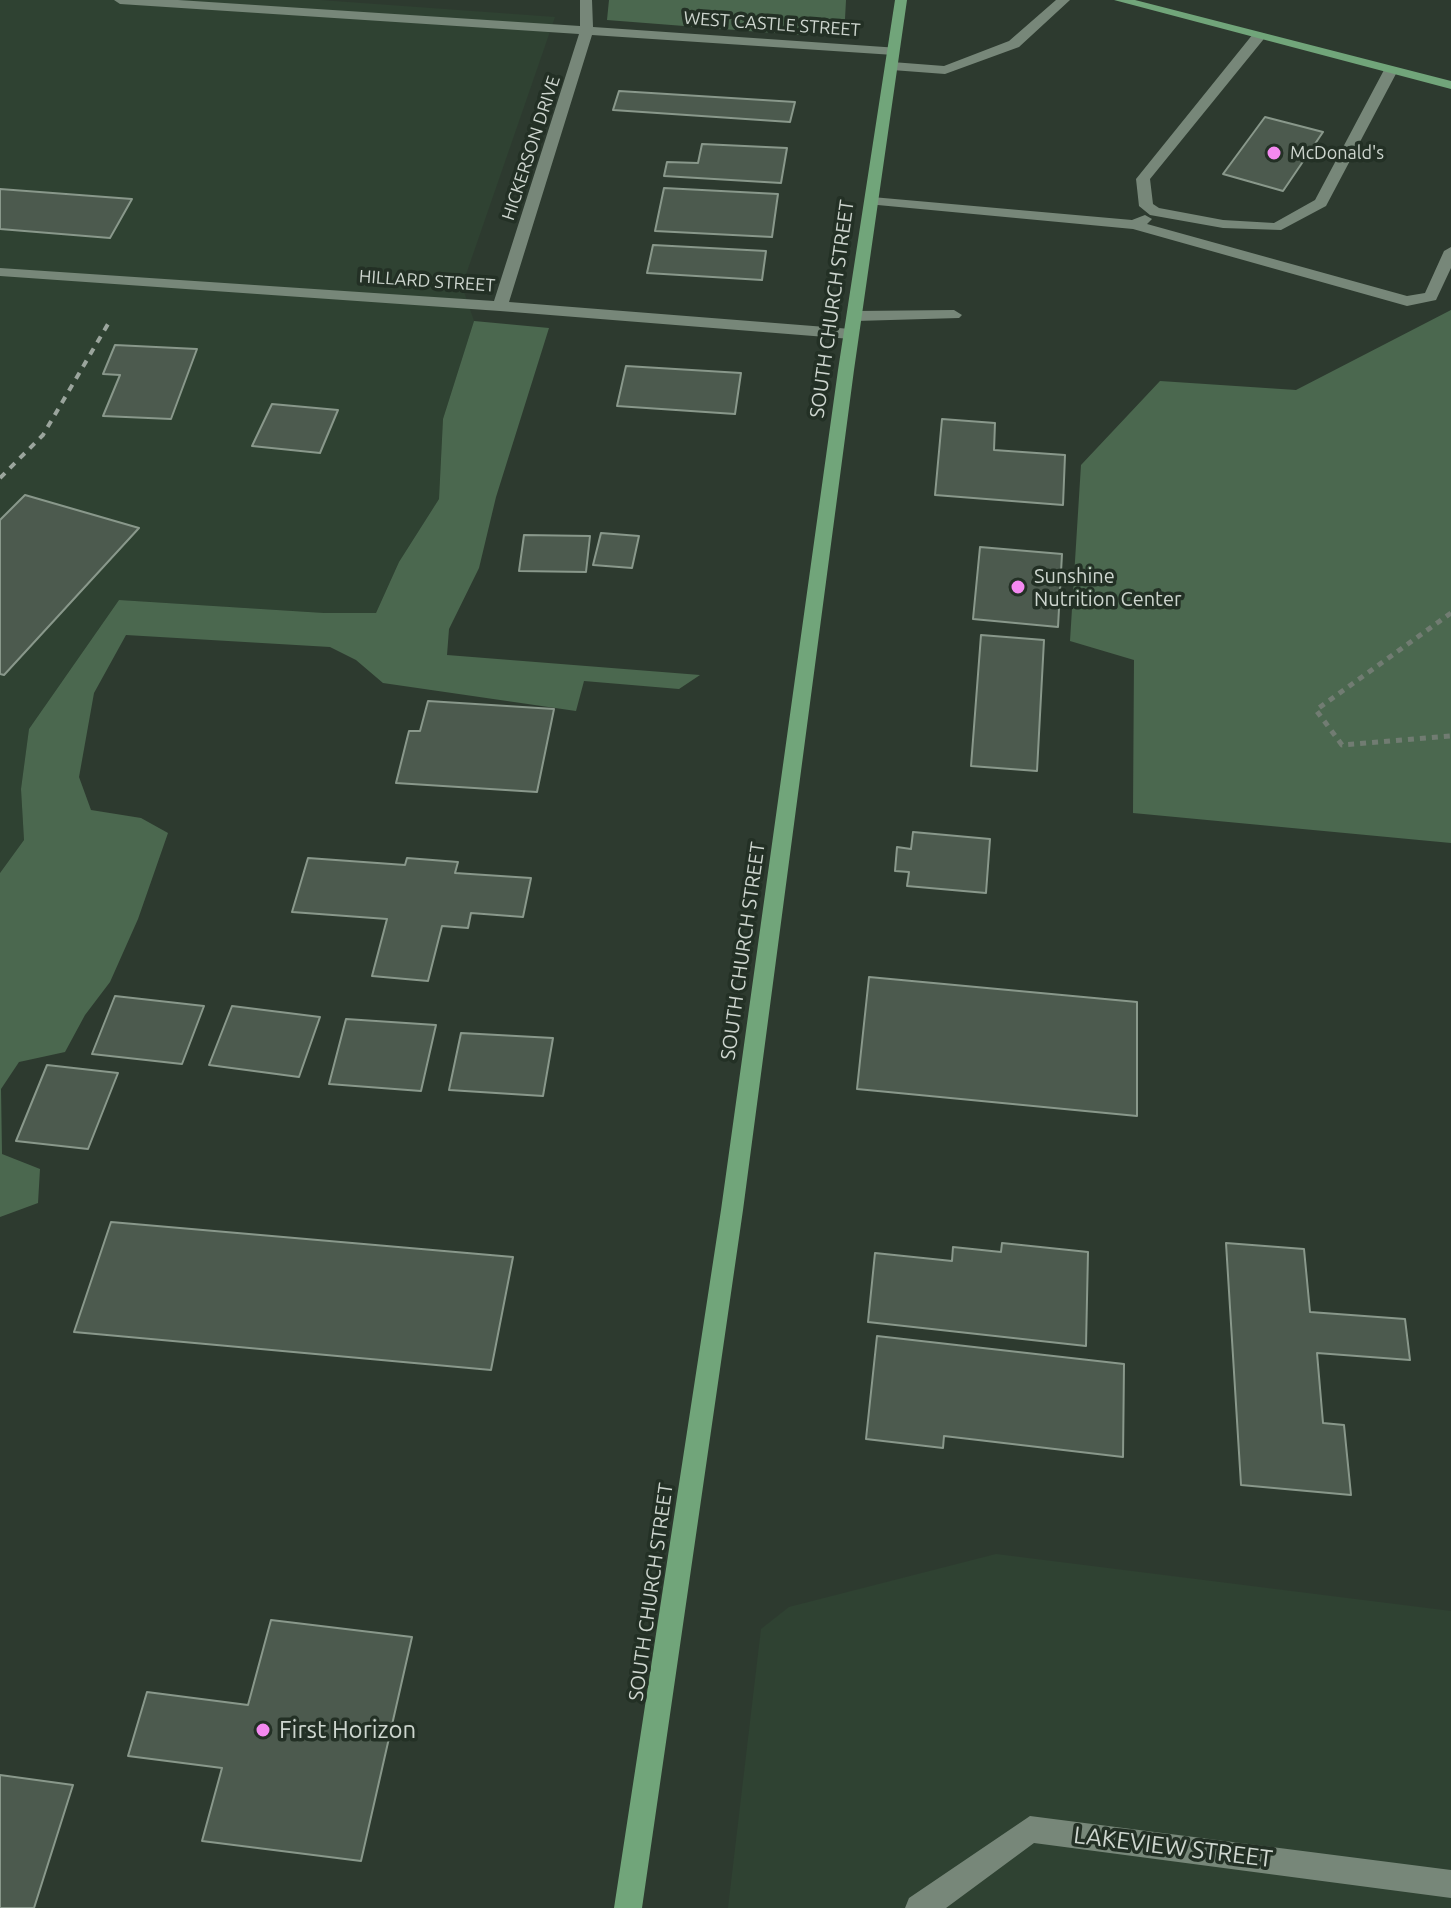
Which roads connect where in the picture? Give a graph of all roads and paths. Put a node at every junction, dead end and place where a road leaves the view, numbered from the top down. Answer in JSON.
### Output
{"nodes":[{"id":1,"x":120,"y":0,"type":"edge"},
{"id":2,"x":586,"y":0,"type":"edge"},
{"id":3,"x":901,"y":0,"type":"edge"},
{"id":4,"x":1064,"y":0,"type":"edge"},
{"id":5,"x":1120,"y":0,"type":"edge"},
{"id":6,"x":587,"y":30,"type":"junction"},
{"id":7,"x":1258,"y":37,"type":"junction"},
{"id":8,"x":894,"y":51,"type":"junction"},
{"id":9,"x":892,"y":66,"type":"junction"},
{"id":10,"x":1391,"y":70,"type":"junction"},
{"id":11,"x":1451,"y":85,"type":"edge"},
{"id":12,"x":872,"y":201,"type":"junction"},
{"id":13,"x":1155,"y":212,"type":"junction"},
{"id":14,"x":1134,"y":225,"type":"junction"},
{"id":15,"x":1451,"y":251,"type":"edge"},
{"id":16,"x":0,"y":272,"type":"edge"},
{"id":17,"x":500,"y":306,"type":"junction"},
{"id":18,"x":954,"y":315,"type":"dead end"},
{"id":19,"x":854,"y":325,"type":"junction"},
{"id":20,"x":1451,"y":613,"type":"edge"},
{"id":21,"x":1451,"y":736,"type":"edge"},
{"id":22,"x":1451,"y":1884,"type":"edge"},
{"id":23,"x":628,"y":1908,"type":"edge"},
{"id":24,"x":919,"y":1908,"type":"edge"}],
"edges":[{"from":1,"to":6,"type":"street","name":"WEST CASTLE STREET"},
{"from":2,"to":6,"type":"street","name":"HICKERSON DRIVE"},
{"from":3,"to":8,"type":"main road","name":"SOUTH CHURCH STREET"},
{"from":4,"to":9,"type":"street"},
{"from":5,"to":7,"type":"main road"},
{"from":6,"to":8,"type":"street","name":"WEST CASTLE STREET"},
{"from":6,"to":17,"type":"street","name":"HICKERSON DRIVE"},
{"from":7,"to":10,"type":"main road"},
{"from":7,"to":13,"type":"street"},
{"from":8,"to":9,"type":"main road","name":"SOUTH CHURCH STREET"},
{"from":9,"to":12,"type":"main road","name":"SOUTH CHURCH STREET"},
{"from":10,"to":11,"type":"main road"},
{"from":10,"to":13,"type":"street"},
{"from":12,"to":14,"type":"street"},
{"from":12,"to":19,"type":"main road","name":"SOUTH CHURCH STREET"},
{"from":13,"to":14,"type":"street"},
{"from":14,"to":15,"type":"street"},
{"from":16,"to":17,"type":"street","name":"HILLARD STREET"},
{"from":17,"to":19,"type":"street","name":"HILLARD STREET"},
{"from":18,"to":19,"type":"street","name":"HILLARD STREET"},
{"from":19,"to":23,"type":"main road","name":"SOUTH CHURCH STREET"},
{"from":20,"to":21,"type":"path"},
{"from":22,"to":24,"type":"street","name":"LAKEVIEW STREET"}]}
